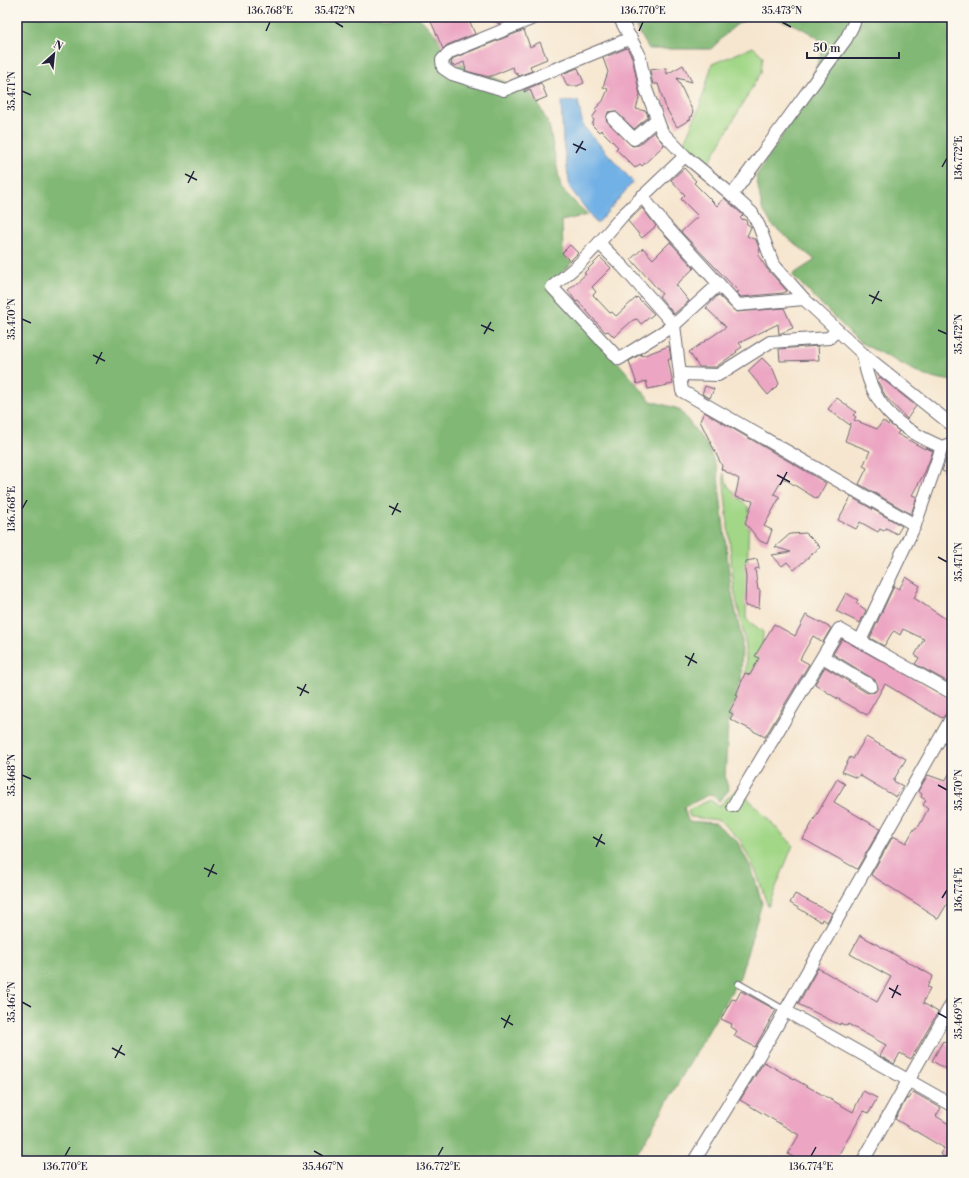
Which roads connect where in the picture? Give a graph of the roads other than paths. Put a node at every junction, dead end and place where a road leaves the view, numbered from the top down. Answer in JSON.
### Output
{"nodes":[{"id":1,"x":536,"y":17,"type":"edge"},
{"id":2,"x":619,"y":17,"type":"edge"},
{"id":3,"x":854,"y":17,"type":"edge"},
{"id":4,"x":631,"y":38,"type":"junction"},
{"id":5,"x":613,"y":118,"type":"dead end"},
{"id":6,"x":656,"y":120,"type":"junction"},
{"id":7,"x":685,"y":156,"type":"junction"},
{"id":8,"x":732,"y":195,"type":"junction"},
{"id":9,"x":642,"y":196,"type":"junction"},
{"id":10,"x":599,"y":243,"type":"junction"},
{"id":11,"x":719,"y":284,"type":"junction"},
{"id":12,"x":804,"y":299,"type":"junction"},
{"id":13,"x":674,"y":325,"type":"junction"},
{"id":14,"x":836,"y":331,"type":"junction"},
{"id":15,"x":863,"y":354,"type":"junction"},
{"id":16,"x":680,"y":374,"type":"junction"},
{"id":17,"x":952,"y":425,"type":"edge"},
{"id":18,"x":947,"y":445,"type":"edge"},
{"id":19,"x":915,"y":525,"type":"junction"},
{"id":20,"x":860,"y":641,"type":"junction"},
{"id":21,"x":823,"y":657,"type":"junction"},
{"id":22,"x":871,"y":686,"type":"dead end"},
{"id":23,"x":952,"y":693,"type":"edge"},
{"id":24,"x":952,"y":718,"type":"edge"},
{"id":25,"x":733,"y":806,"type":"dead end"},
{"id":26,"x":739,"y":984,"type":"dead end"},
{"id":27,"x":952,"y":1003,"type":"edge"},
{"id":28,"x":784,"y":1010,"type":"junction"},
{"id":29,"x":908,"y":1081,"type":"junction"},
{"id":30,"x":952,"y":1105,"type":"edge"},
{"id":31,"x":694,"y":1161,"type":"edge"},
{"id":32,"x":863,"y":1161,"type":"edge"}],
"edges":[{"from":1,"to":4,"type":"street"},
{"from":2,"to":4,"type":"street"},
{"from":3,"to":8,"type":"street"},
{"from":4,"to":6,"type":"street"},
{"from":5,"to":6,"type":"street"},
{"from":6,"to":7,"type":"street"},
{"from":7,"to":8,"type":"street"},
{"from":7,"to":9,"type":"street"},
{"from":8,"to":12,"type":"street"},
{"from":9,"to":10,"type":"street"},
{"from":9,"to":11,"type":"street"},
{"from":10,"to":13,"type":"street"},
{"from":10,"to":13,"type":"street"},
{"from":11,"to":12,"type":"street"},
{"from":11,"to":13,"type":"street"},
{"from":12,"to":14,"type":"street"},
{"from":13,"to":16,"type":"street"},
{"from":14,"to":15,"type":"street"},
{"from":14,"to":16,"type":"street"},
{"from":15,"to":17,"type":"street"},
{"from":15,"to":18,"type":"street"},
{"from":16,"to":19,"type":"street"},
{"from":18,"to":19,"type":"street"},
{"from":19,"to":20,"type":"street"},
{"from":20,"to":21,"type":"street"},
{"from":20,"to":23,"type":"street"},
{"from":21,"to":22,"type":"street"},
{"from":21,"to":25,"type":"street"},
{"from":24,"to":28,"type":"street"},
{"from":26,"to":28,"type":"lane"},
{"from":27,"to":29,"type":"street"},
{"from":28,"to":29,"type":"street"},
{"from":28,"to":31,"type":"street"},
{"from":29,"to":30,"type":"street"},
{"from":29,"to":32,"type":"street"}]}
